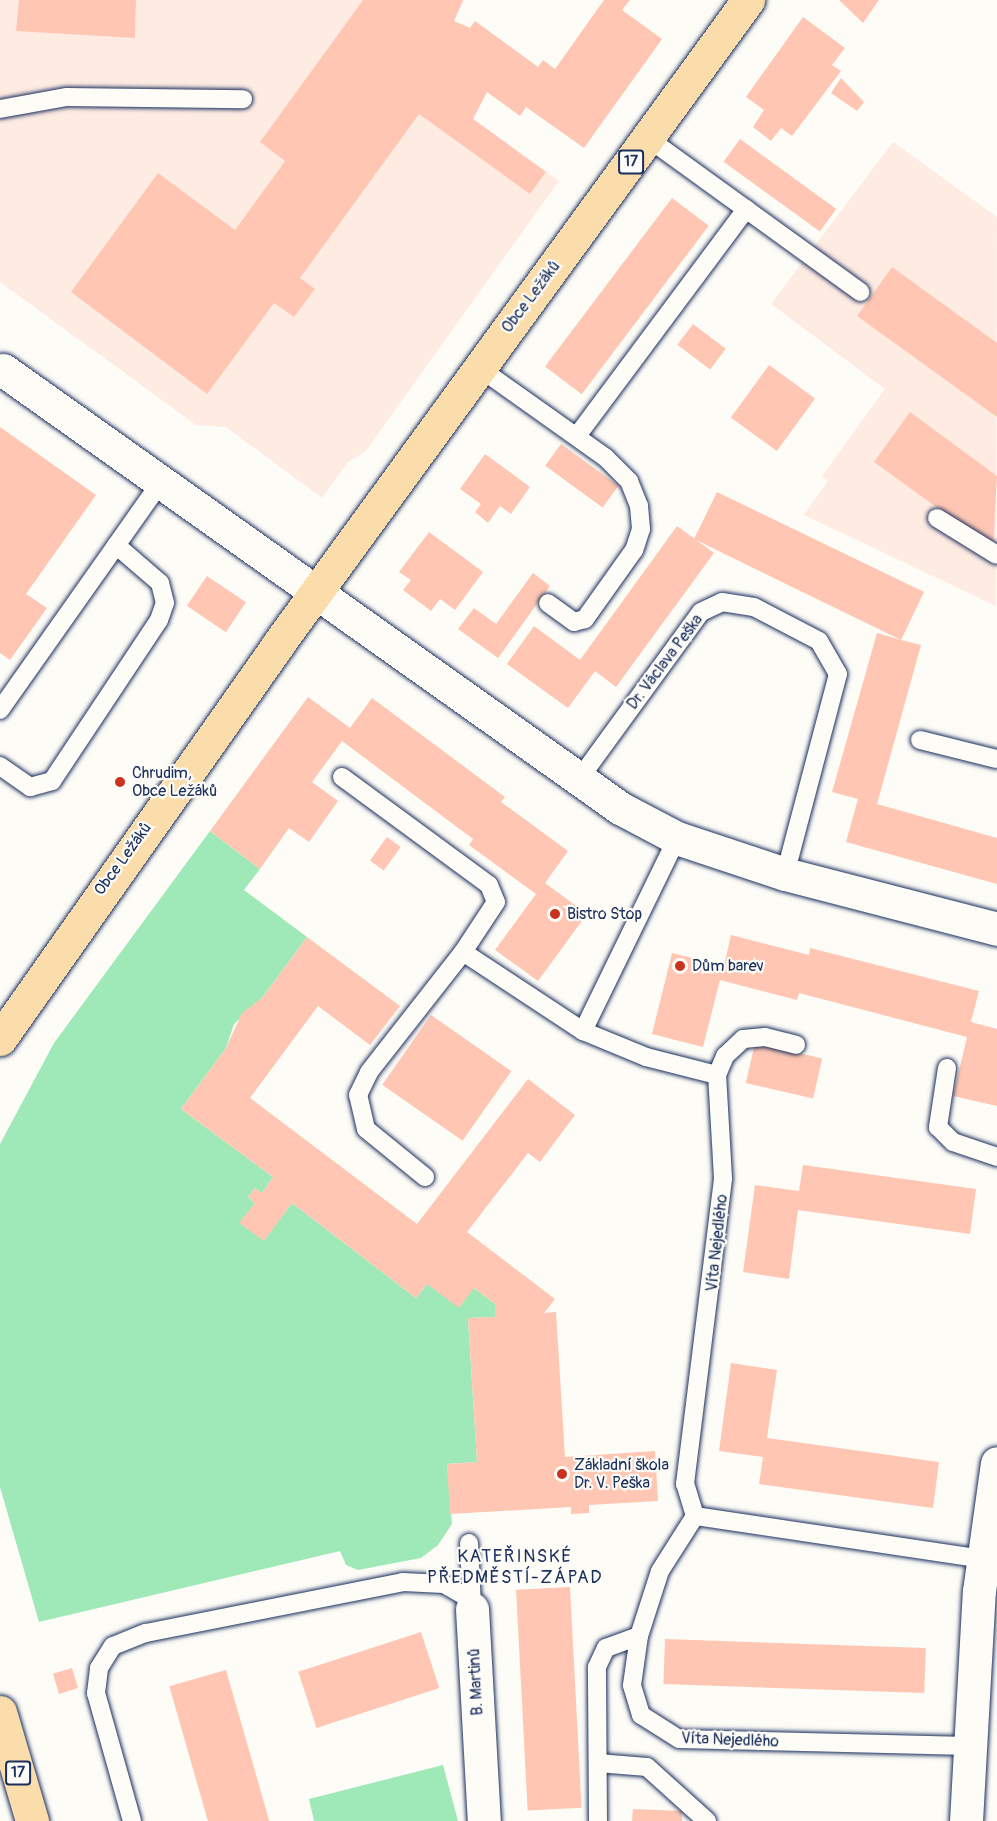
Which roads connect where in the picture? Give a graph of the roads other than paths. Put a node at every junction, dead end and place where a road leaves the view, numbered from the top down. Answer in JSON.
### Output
{"nodes":[{"id":1,"x":748,"y":0,"type":"edge"},
{"id":2,"x":243,"y":99,"type":"dead end"},
{"id":3,"x":0,"y":109,"type":"edge"},
{"id":4,"x":649,"y":139,"type":"junction"},
{"id":5,"x":746,"y":209,"type":"junction"},
{"id":6,"x":860,"y":292,"type":"dead end"},
{"id":7,"x":478,"y":367,"type":"junction"},
{"id":8,"x":1,"y":371,"type":"edge"},
{"id":9,"x":577,"y":436,"type":"junction"},
{"id":10,"x":160,"y":483,"type":"junction"},
{"id":11,"x":937,"y":518,"type":"dead end"},
{"id":12,"x":116,"y":545,"type":"junction"},
{"id":13,"x":997,"y":555,"type":"edge"},
{"id":14,"x":315,"y":594,"type":"junction"},
{"id":15,"x":548,"y":603,"type":"dead end"},
{"id":16,"x":0,"y":710,"type":"edge"},
{"id":17,"x":920,"y":741,"type":"dead end"},
{"id":18,"x":997,"y":759,"type":"edge"},
{"id":19,"x":0,"y":766,"type":"edge"},
{"id":20,"x":342,"y":777,"type":"dead end"},
{"id":21,"x":577,"y":782,"type":"junction"},
{"id":22,"x":677,"y":837,"type":"junction"},
{"id":23,"x":785,"y":874,"type":"junction"},
{"id":24,"x":997,"y":929,"type":"edge"},
{"id":25,"x":463,"y":952,"type":"junction"},
{"id":26,"x":583,"y":1031,"type":"junction"},
{"id":27,"x":0,"y":1040,"type":"edge"},
{"id":28,"x":795,"y":1045,"type":"dead end"},
{"id":29,"x":947,"y":1068,"type":"dead end"},
{"id":30,"x":717,"y":1075,"type":"junction"},
{"id":31,"x":997,"y":1157,"type":"edge"},
{"id":32,"x":425,"y":1177,"type":"dead end"},
{"id":33,"x":997,"y":1463,"type":"edge"},
{"id":34,"x":695,"y":1516,"type":"junction"},
{"id":35,"x":470,"y":1543,"type":"dead end"},
{"id":36,"x":982,"y":1559,"type":"junction"},
{"id":37,"x":472,"y":1609,"type":"junction"},
{"id":38,"x":639,"y":1636,"type":"junction"},
{"id":39,"x":1,"y":1721,"type":"edge"},
{"id":40,"x":969,"y":1746,"type":"junction"},
{"id":41,"x":598,"y":1762,"type":"junction"},
{"id":42,"x":32,"y":1821,"type":"edge"},
{"id":43,"x":132,"y":1821,"type":"edge"},
{"id":44,"x":484,"y":1821,"type":"edge"},
{"id":45,"x":598,"y":1821,"type":"edge"},
{"id":46,"x":707,"y":1821,"type":"edge"},
{"id":47,"x":966,"y":1821,"type":"edge"}],
"edges":[{"from":1,"to":4,"type":"main road","name":"Obce Ležáků","number":"17"},
{"from":2,"to":3,"type":"lane"},
{"from":4,"to":5,"type":"lane"},
{"from":4,"to":7,"type":"main road","name":"Obce Ležáků","number":"17"},
{"from":5,"to":6,"type":"lane"},
{"from":5,"to":9,"type":"lane"},
{"from":7,"to":9,"type":"lane"},
{"from":7,"to":14,"type":"main road","name":"Obce Ležáků","number":"17"},
{"from":8,"to":10,"type":"street"},
{"from":9,"to":15,"type":"lane"},
{"from":10,"to":12,"type":"lane"},
{"from":10,"to":14,"type":"street"},
{"from":11,"to":13,"type":"lane"},
{"from":12,"to":16,"type":"lane"},
{"from":12,"to":19,"type":"lane"},
{"from":14,"to":21,"type":"street"},
{"from":14,"to":27,"type":"main road","name":"Obce Ležáků","number":"17"},
{"from":17,"to":18,"type":"lane"},
{"from":20,"to":25,"type":"lane"},
{"from":21,"to":22,"type":"street"},
{"from":21,"to":23,"type":"lane","name":"Dr. Václava Peška"},
{"from":22,"to":23,"type":"street"},
{"from":22,"to":26,"type":"lane"},
{"from":23,"to":24,"type":"street"},
{"from":25,"to":26,"type":"lane"},
{"from":25,"to":32,"type":"lane"},
{"from":26,"to":30,"type":"lane"},
{"from":28,"to":30,"type":"lane"},
{"from":29,"to":31,"type":"lane"},
{"from":30,"to":34,"type":"lane","name":"Víta Nejedlého"},
{"from":33,"to":36,"type":"street"},
{"from":34,"to":36,"type":"lane"},
{"from":34,"to":38,"type":"lane","name":"Víta Nejedlého"},
{"from":35,"to":37,"type":"lane","name":"B. Martinů"},
{"from":36,"to":40,"type":"street"},
{"from":37,"to":43,"type":"lane"},
{"from":37,"to":44,"type":"street","name":"B. Martinů"},
{"from":38,"to":40,"type":"lane","name":"Víta Nejedlého"},
{"from":38,"to":41,"type":"lane"},
{"from":39,"to":42,"type":"main road","number":"17"},
{"from":40,"to":47,"type":"street"},
{"from":41,"to":45,"type":"lane"},
{"from":41,"to":46,"type":"lane"}]}
